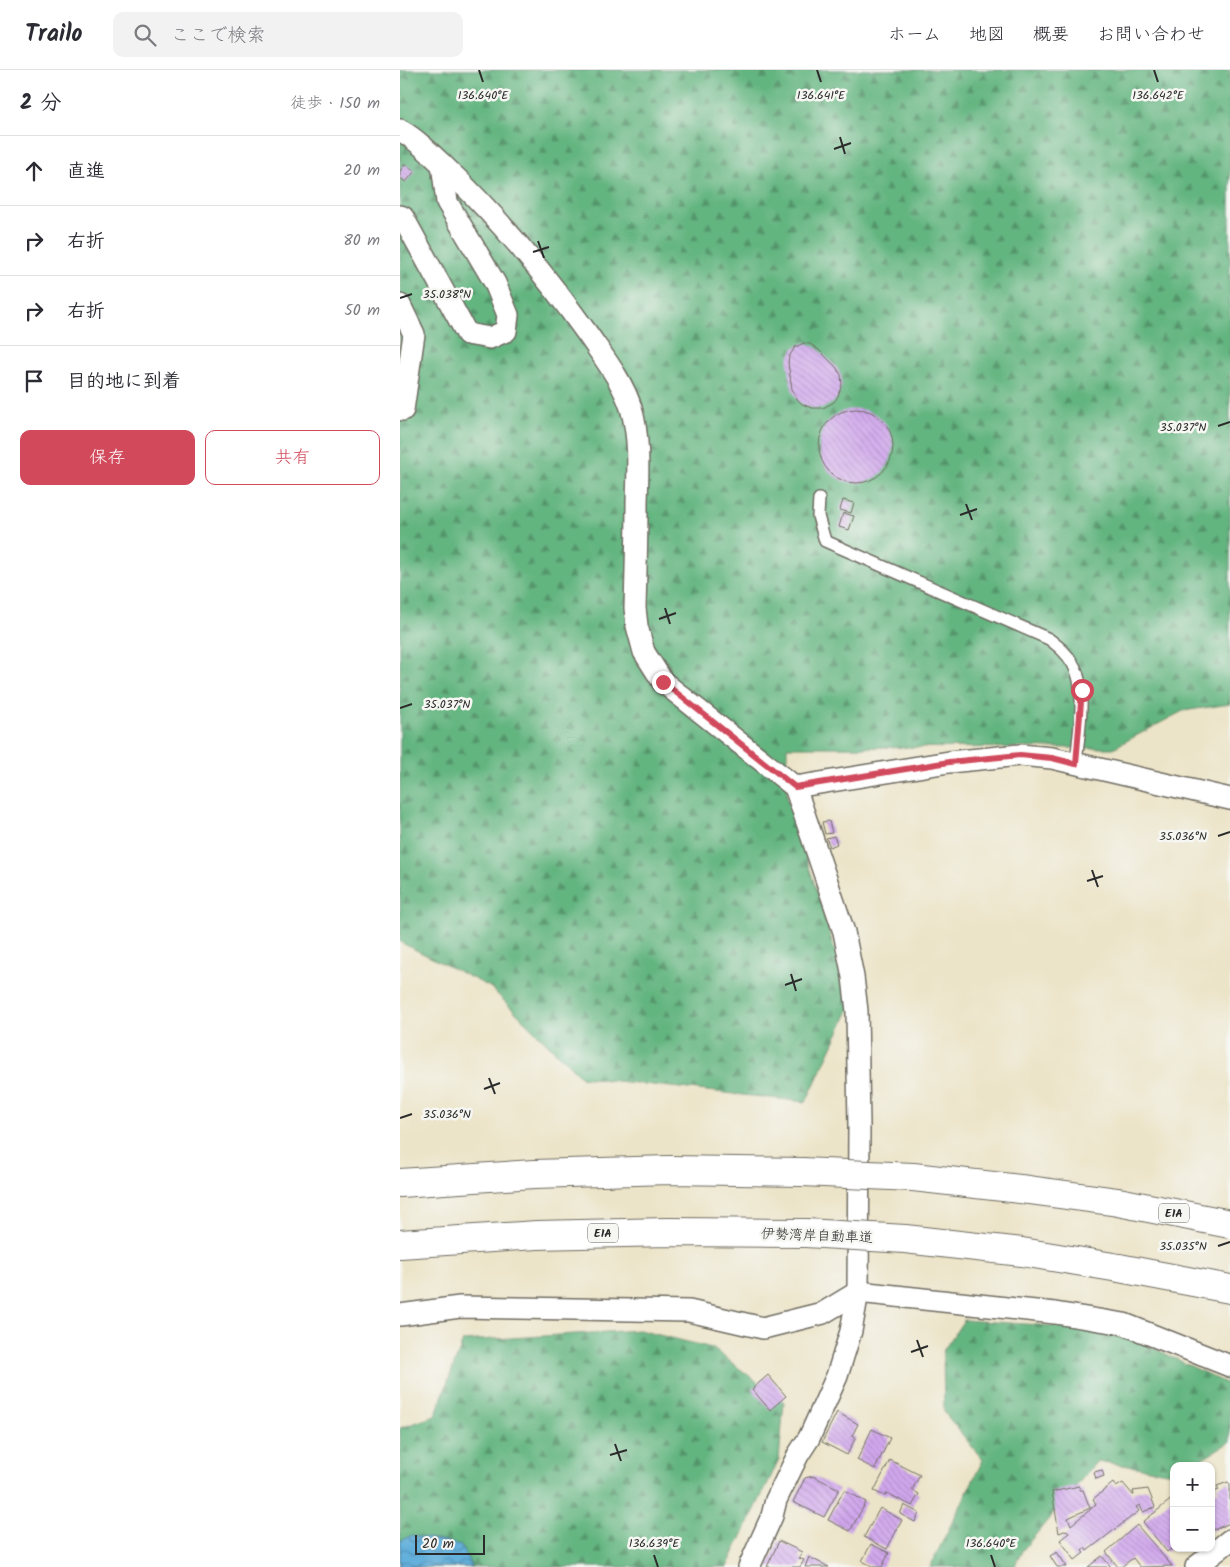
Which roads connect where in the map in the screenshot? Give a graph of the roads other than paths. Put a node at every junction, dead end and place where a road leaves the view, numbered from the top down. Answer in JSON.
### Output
{"nodes":[{"id":1,"x":400,"y":130,"type":"edge"},
{"id":2,"x":442,"y":164,"type":"junction"},
{"id":3,"x":400,"y":216,"type":"edge"},
{"id":4,"x":400,"y":305,"type":"edge"},
{"id":5,"x":403,"y":410,"type":"dead end"},
{"id":6,"x":819,"y":499,"type":"dead end"},
{"id":7,"x":1076,"y":764,"type":"junction"},
{"id":8,"x":795,"y":787,"type":"junction"},
{"id":9,"x":1230,"y":800,"type":"edge"},
{"id":10,"x":400,"y":1183,"type":"edge"},
{"id":11,"x":1230,"y":1224,"type":"edge"},
{"id":12,"x":400,"y":1244,"type":"edge"},
{"id":13,"x":1230,"y":1289,"type":"edge"},
{"id":14,"x":858,"y":1292,"type":"junction"},
{"id":15,"x":400,"y":1315,"type":"edge"},
{"id":16,"x":1230,"y":1366,"type":"edge"},
{"id":17,"x":1230,"y":1540,"type":"edge"},
{"id":18,"x":749,"y":1567,"type":"edge"},
{"id":19,"x":1196,"y":1567,"type":"edge"}],
"edges":[{"from":1,"to":2,"type":"street"},
{"from":2,"to":3,"type":"street"},
{"from":2,"to":8,"type":"street"},
{"from":4,"to":5,"type":"street"},
{"from":6,"to":7,"type":"lane"},
{"from":7,"to":8,"type":"street"},
{"from":7,"to":9,"type":"street"},
{"from":8,"to":14,"type":"street"},
{"from":10,"to":11,"type":"highway","number":"E1A","bridge":true},
{"from":12,"to":13,"type":"highway","name":"伊勢湾岸自動車道","number":"E1A","bridge":true},
{"from":14,"to":15,"type":"street"},
{"from":14,"to":16,"type":"street"},
{"from":14,"to":18,"type":"street"},
{"from":17,"to":19,"type":"street"}]}
